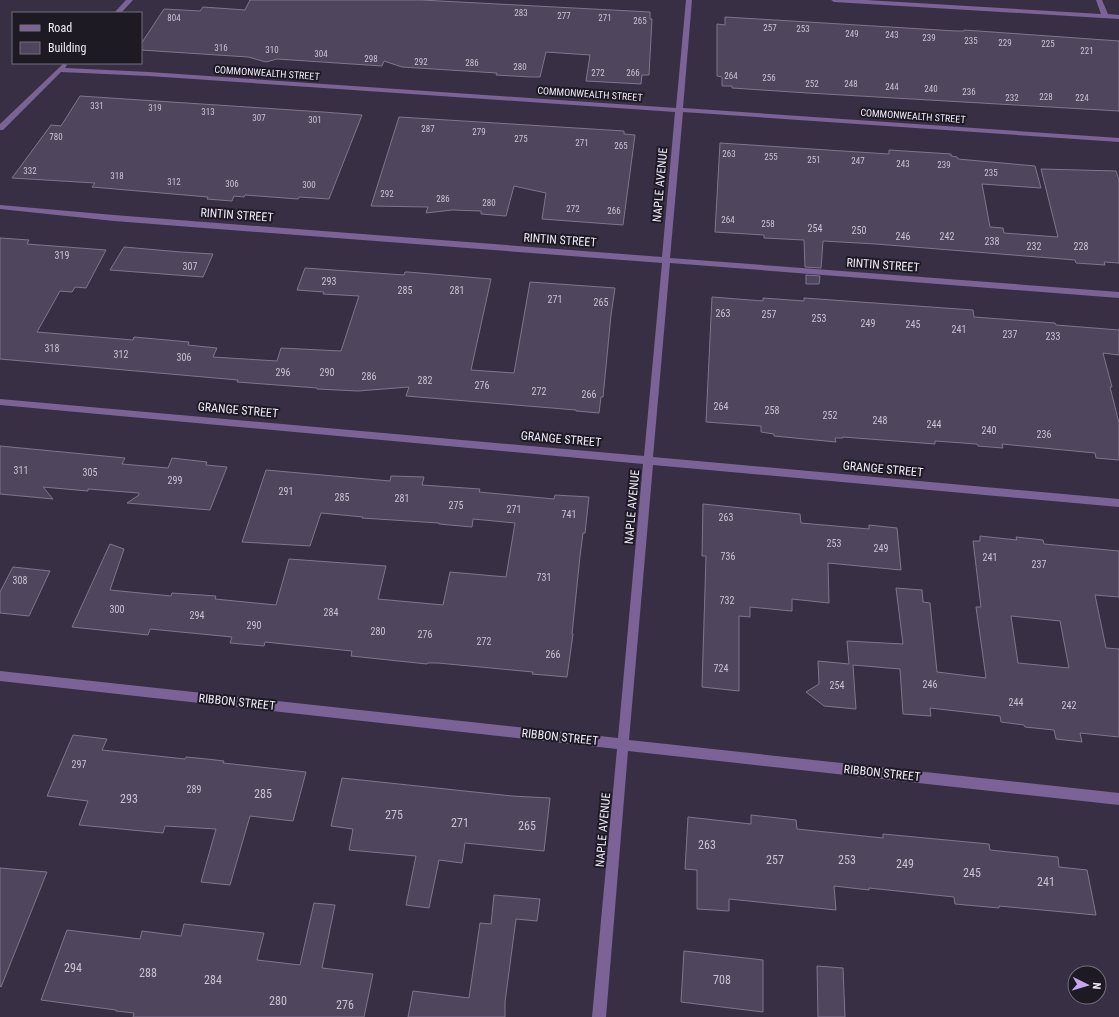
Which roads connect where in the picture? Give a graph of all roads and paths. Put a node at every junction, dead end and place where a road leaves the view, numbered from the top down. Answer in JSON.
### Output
{"nodes":[{"id":1,"x":130,"y":0,"type":"edge"},
{"id":2,"x":689,"y":0,"type":"edge"},
{"id":3,"x":834,"y":0,"type":"edge"},
{"id":4,"x":1099,"y":0,"type":"edge"},
{"id":5,"x":896,"y":2,"type":"edge"},
{"id":6,"x":118,"y":12,"type":"edge"},
{"id":7,"x":1105,"y":16,"type":"junction"},
{"id":8,"x":1119,"y":17,"type":"edge"},
{"id":9,"x":66,"y":64,"type":"edge"},
{"id":10,"x":60,"y":70,"type":"junction"},
{"id":11,"x":679,"y":110,"type":"junction"},
{"id":12,"x":0,"y":128,"type":"edge"},
{"id":13,"x":1119,"y":140,"type":"edge"},
{"id":14,"x":0,"y":207,"type":"edge"},
{"id":15,"x":666,"y":260,"type":"junction"},
{"id":16,"x":1119,"y":295,"type":"edge"},
{"id":17,"x":0,"y":402,"type":"edge"},
{"id":18,"x":649,"y":460,"type":"junction"},
{"id":19,"x":1119,"y":503,"type":"edge"},
{"id":20,"x":0,"y":676,"type":"edge"},
{"id":21,"x":624,"y":744,"type":"junction"},
{"id":22,"x":1119,"y":799,"type":"edge"},
{"id":23,"x":599,"y":1017,"type":"edge"}],
"edges":[{"from":1,"to":6,"type":"street"},
{"from":2,"to":11,"type":"street","name":"NAPLE AVENUE"},
{"from":3,"to":5,"type":"street"},
{"from":4,"to":7,"type":"street"},
{"from":5,"to":7,"type":"street"},
{"from":7,"to":8,"type":"street"},
{"from":9,"to":10,"type":"street"},
{"from":10,"to":11,"type":"street","name":"COMMONWEALTH STREET"},
{"from":10,"to":12,"type":"street"},
{"from":11,"to":13,"type":"street","name":"COMMONWEALTH STREET"},
{"from":11,"to":15,"type":"street","name":"NAPLE AVENUE"},
{"from":14,"to":15,"type":"street","name":"RINTIN STREET"},
{"from":15,"to":16,"type":"street","name":"RINTIN STREET"},
{"from":15,"to":18,"type":"street","name":"NAPLE AVENUE"},
{"from":17,"to":18,"type":"street","name":"GRANGE STREET"},
{"from":18,"to":19,"type":"street","name":"GRANGE STREET"},
{"from":18,"to":21,"type":"street","name":"NAPLE AVENUE"},
{"from":20,"to":21,"type":"street","name":"RIBBON STREET"},
{"from":21,"to":22,"type":"street","name":"RIBBON STREET"},
{"from":21,"to":23,"type":"street","name":"NAPLE AVENUE"}]}
